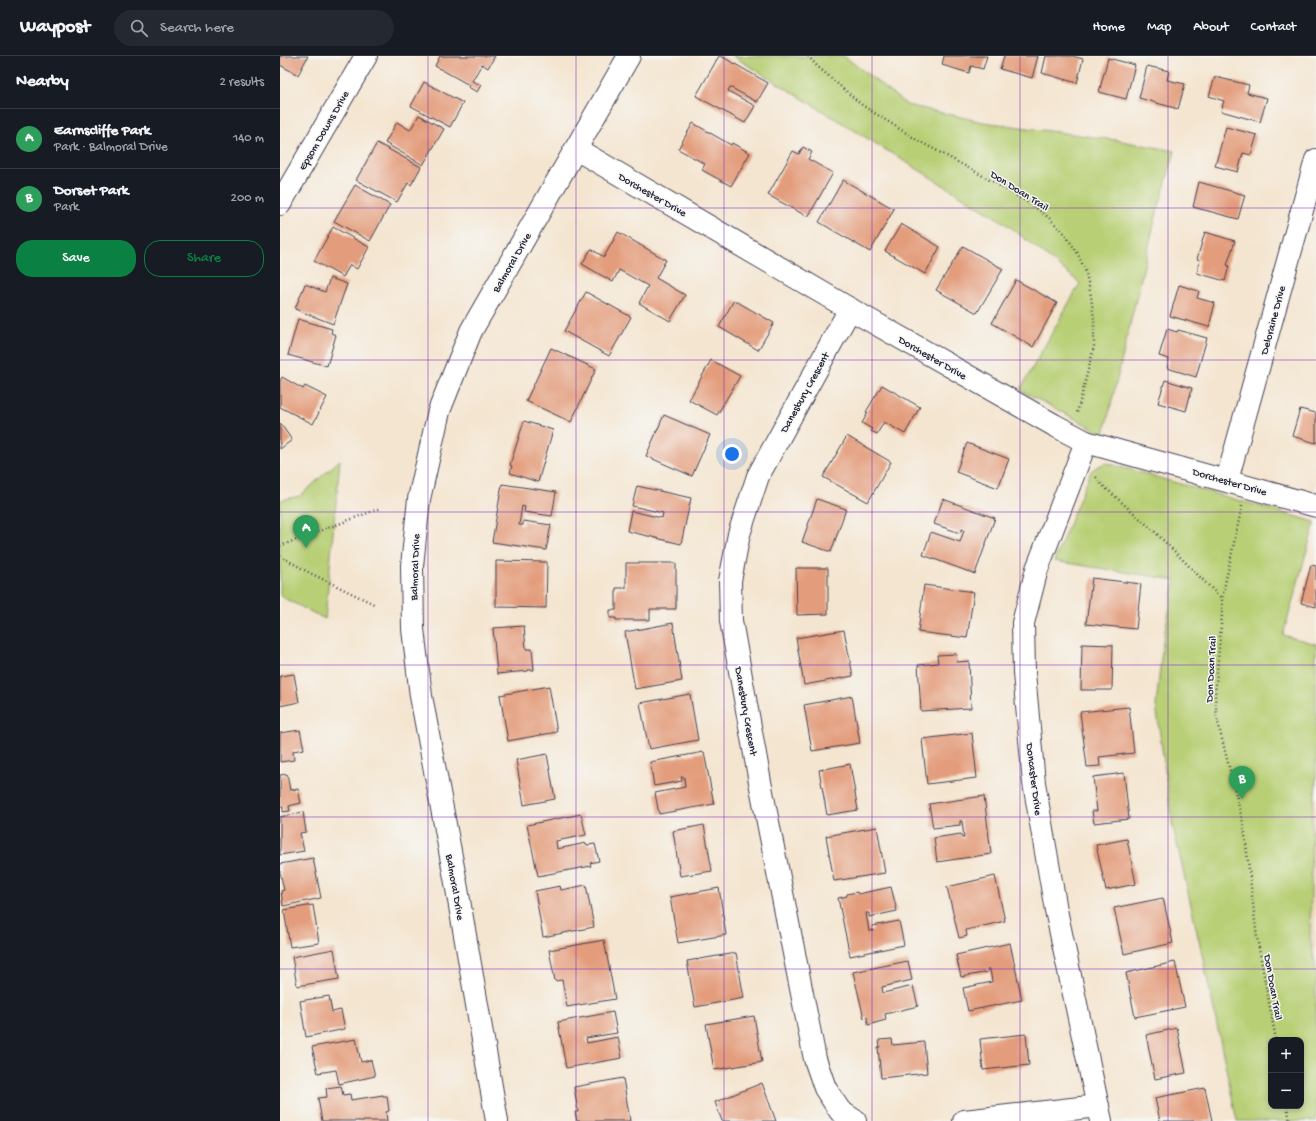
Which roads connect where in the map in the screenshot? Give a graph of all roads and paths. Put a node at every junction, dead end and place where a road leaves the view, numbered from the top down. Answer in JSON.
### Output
{"nodes":[{"id":1,"x":366,"y":56,"type":"edge"},
{"id":2,"x":629,"y":56,"type":"edge"},
{"id":3,"x":808,"y":56,"type":"edge"},
{"id":4,"x":576,"y":149,"type":"junction"},
{"id":5,"x":1316,"y":160,"type":"edge"},
{"id":6,"x":280,"y":204,"type":"edge"},
{"id":7,"x":850,"y":309,"type":"junction"},
{"id":8,"x":1076,"y":416,"type":"dead end"},
{"id":9,"x":1086,"y":442,"type":"junction"},
{"id":10,"x":1094,"y":474,"type":"dead end"},
{"id":11,"x":1227,"y":480,"type":"junction"},
{"id":12,"x":1248,"y":487,"type":"junction"},
{"id":13,"x":1316,"y":506,"type":"edge"},
{"id":14,"x":381,"y":508,"type":"dead end"},
{"id":15,"x":280,"y":546,"type":"edge"},
{"id":16,"x":280,"y":556,"type":"edge"},
{"id":17,"x":1222,"y":598,"type":"junction"},
{"id":18,"x":376,"y":605,"type":"dead end"},
{"id":19,"x":1275,"y":1037,"type":"edge"},
{"id":20,"x":1288,"y":1109,"type":"edge"},
{"id":21,"x":1099,"y":1114,"type":"edge"},
{"id":22,"x":496,"y":1121,"type":"edge"},
{"id":23,"x":855,"y":1121,"type":"edge"},
{"id":24,"x":964,"y":1121,"type":"edge"},
{"id":25,"x":1290,"y":1121,"type":"edge"}],
"edges":[{"from":1,"to":6,"type":"street","name":"Epsom Downs Drive"},
{"from":2,"to":4,"type":"street","name":"Balmoral Drive"},
{"from":3,"to":8,"type":"path","name":"Don Doan Trail"},
{"from":4,"to":7,"type":"street","name":"Dorchester Drive"},
{"from":4,"to":22,"type":"street","name":"Balmoral Drive"},
{"from":5,"to":11,"type":"street","name":"Deloraine Drive"},
{"from":7,"to":9,"type":"street","name":"Dorchester Drive"},
{"from":7,"to":23,"type":"street","name":"Danesbury Crescent"},
{"from":9,"to":11,"type":"street","name":"Dorchester Drive"},
{"from":9,"to":21,"type":"street","name":"Doncaster Drive"},
{"from":10,"to":17,"type":"path"},
{"from":11,"to":12,"type":"street","name":"Dorchester Drive"},
{"from":12,"to":13,"type":"street","name":"Dorchester Drive"},
{"from":12,"to":17,"type":"path","name":"Don Doan Trail"},
{"from":14,"to":15,"type":"path"},
{"from":16,"to":18,"type":"path"},
{"from":17,"to":19,"type":"path","name":"Don Doan Trail"},
{"from":20,"to":25,"type":"path"},
{"from":21,"to":24,"type":"street"}]}
